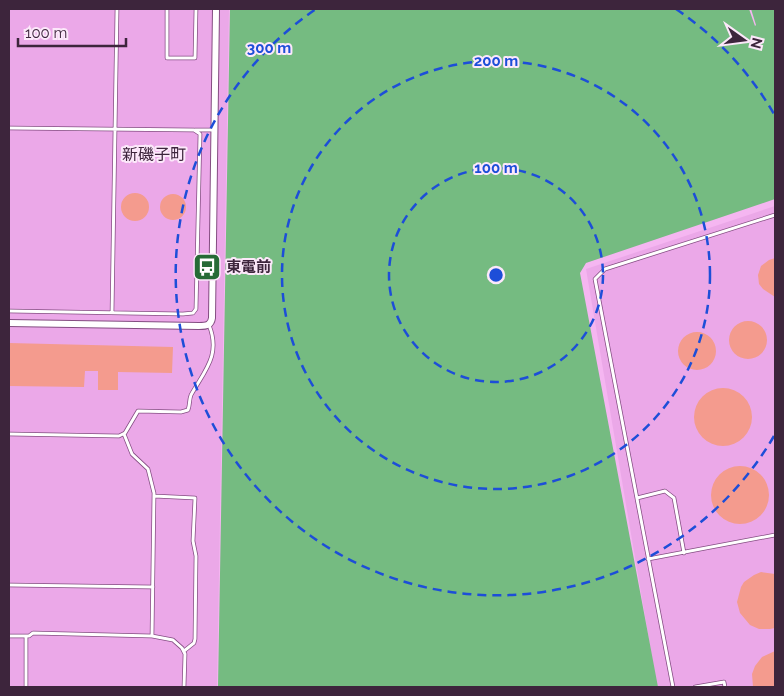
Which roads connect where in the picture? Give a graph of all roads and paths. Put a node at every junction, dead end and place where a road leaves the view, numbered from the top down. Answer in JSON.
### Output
{"nodes":[{"id":1,"x":117,"y":9,"type":"edge"},
{"id":2,"x":167,"y":9,"type":"edge"},
{"id":3,"x":196,"y":9,"type":"edge"},
{"id":4,"x":216,"y":9,"type":"edge"},
{"id":5,"x":9,"y":128,"type":"edge"},
{"id":6,"x":114,"y":128,"type":"junction"},
{"id":7,"x":194,"y":130,"type":"junction"},
{"id":8,"x":214,"y":130,"type":"junction"},
{"id":9,"x":775,"y":215,"type":"edge"},
{"id":10,"x":9,"y":311,"type":"edge"},
{"id":11,"x":112,"y":313,"type":"junction"},
{"id":12,"x":9,"y":323,"type":"edge"},
{"id":13,"x":209,"y":325,"type":"junction"},
{"id":14,"x":9,"y":434,"type":"edge"},
{"id":15,"x":124,"y":434,"type":"junction"},
{"id":16,"x":154,"y":496,"type":"junction"},
{"id":17,"x":637,"y":498,"type":"junction"},
{"id":18,"x":775,"y":535,"type":"edge"},
{"id":19,"x":684,"y":553,"type":"junction"},
{"id":20,"x":648,"y":559,"type":"junction"},
{"id":21,"x":9,"y":585,"type":"edge"},
{"id":22,"x":153,"y":587,"type":"junction"},
{"id":23,"x":9,"y":636,"type":"edge"},
{"id":24,"x":26,"y":636,"type":"junction"},
{"id":25,"x":152,"y":636,"type":"junction"},
{"id":26,"x":184,"y":651,"type":"junction"},
{"id":27,"x":26,"y":687,"type":"edge"},
{"id":28,"x":184,"y":687,"type":"edge"},
{"id":29,"x":673,"y":687,"type":"edge"},
{"id":30,"x":695,"y":687,"type":"edge"},
{"id":31,"x":725,"y":687,"type":"edge"}],
"edges":[{"from":1,"to":6,"type":"lane"},
{"from":2,"to":3,"type":"lane"},
{"from":4,"to":8,"type":"street"},
{"from":5,"to":6,"type":"lane"},
{"from":6,"to":7,"type":"lane"},
{"from":6,"to":11,"type":"lane"},
{"from":7,"to":8,"type":"lane"},
{"from":7,"to":11,"type":"lane"},
{"from":8,"to":13,"type":"street"},
{"from":9,"to":17,"type":"lane"},
{"from":10,"to":11,"type":"lane"},
{"from":12,"to":13,"type":"street"},
{"from":13,"to":15,"type":"lane"},
{"from":14,"to":15,"type":"lane"},
{"from":15,"to":16,"type":"lane"},
{"from":16,"to":22,"type":"lane"},
{"from":16,"to":26,"type":"lane"},
{"from":17,"to":19,"type":"lane"},
{"from":17,"to":20,"type":"lane"},
{"from":18,"to":19,"type":"lane"},
{"from":19,"to":20,"type":"lane"},
{"from":20,"to":29,"type":"lane"},
{"from":21,"to":22,"type":"lane"},
{"from":22,"to":25,"type":"lane"},
{"from":23,"to":24,"type":"lane"},
{"from":24,"to":25,"type":"lane"},
{"from":24,"to":27,"type":"lane"},
{"from":25,"to":26,"type":"lane"},
{"from":26,"to":28,"type":"lane"},
{"from":30,"to":31,"type":"lane"}]}
